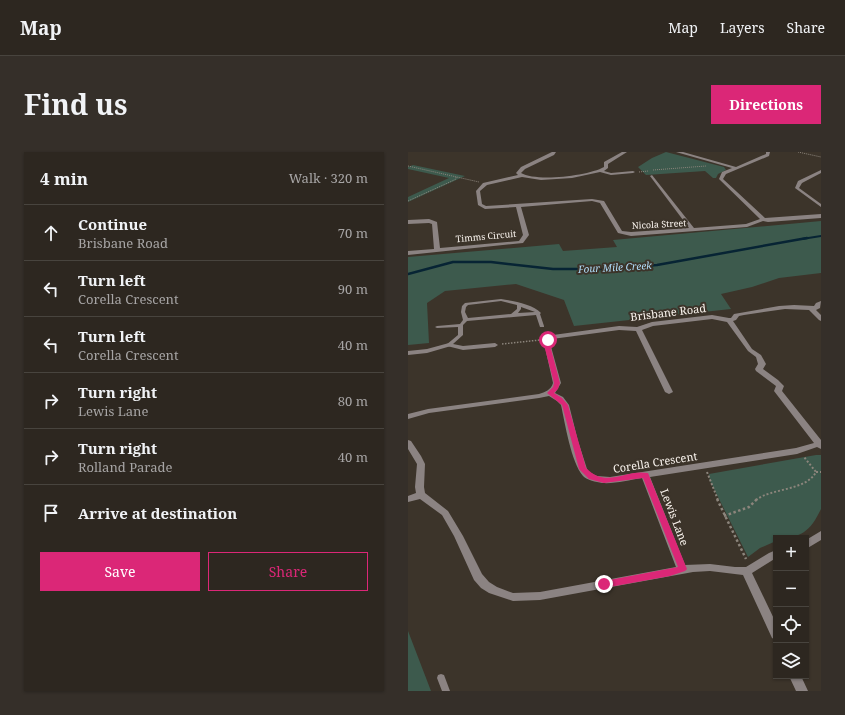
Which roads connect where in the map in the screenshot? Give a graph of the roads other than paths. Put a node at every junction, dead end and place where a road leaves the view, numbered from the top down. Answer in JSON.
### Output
{"nodes":[{"id":1,"x":554,"y":152,"type":"edge"},
{"id":2,"x":625,"y":152,"type":"edge"},
{"id":3,"x":678,"y":152,"type":"edge"},
{"id":4,"x":768,"y":152,"type":"edge"},
{"id":5,"x":736,"y":168,"type":"junction"},
{"id":6,"x":821,"y":171,"type":"edge"},
{"id":7,"x":602,"y":172,"type":"junction"},
{"id":8,"x":634,"y":172,"type":"road end"},
{"id":9,"x":521,"y":176,"type":"junction"},
{"id":10,"x":652,"y":176,"type":"dead end"},
{"id":11,"x":518,"y":206,"type":"junction"},
{"id":12,"x":821,"y":206,"type":"edge"},
{"id":13,"x":821,"y":216,"type":"edge"},
{"id":14,"x":763,"y":219,"type":"junction"},
{"id":15,"x":408,"y":222,"type":"edge"},
{"id":16,"x":693,"y":230,"type":"junction"},
{"id":17,"x":437,"y":249,"type":"junction"},
{"id":18,"x":408,"y":253,"type":"edge"},
{"id":19,"x":821,"y":303,"type":"edge"},
{"id":20,"x":519,"y":304,"type":"junction"},
{"id":21,"x":812,"y":309,"type":"junction"},
{"id":22,"x":539,"y":313,"type":"junction"},
{"id":23,"x":513,"y":315,"type":"junction"},
{"id":24,"x":466,"y":320,"type":"junction"},
{"id":25,"x":729,"y":320,"type":"junction"},
{"id":26,"x":821,"y":320,"type":"edge"},
{"id":27,"x":461,"y":325,"type":"junction"},
{"id":28,"x":542,"y":326,"type":"dead end"},
{"id":29,"x":437,"y":327,"type":"dead end"},
{"id":30,"x":638,"y":329,"type":"junction"},
{"id":31,"x":448,"y":345,"type":"junction"},
{"id":32,"x":495,"y":345,"type":"road end"},
{"id":33,"x":408,"y":353,"type":"edge"},
{"id":34,"x":669,"y":392,"type":"dead end"},
{"id":35,"x":550,"y":393,"type":"junction"},
{"id":36,"x":408,"y":417,"type":"edge"},
{"id":37,"x":408,"y":443,"type":"edge"},
{"id":38,"x":820,"y":445,"type":"edge"},
{"id":39,"x":645,"y":475,"type":"junction"},
{"id":40,"x":421,"y":495,"type":"junction"},
{"id":41,"x":408,"y":499,"type":"edge"},
{"id":42,"x":821,"y":535,"type":"edge"},
{"id":43,"x":809,"y":543,"type":"edge"},
{"id":44,"x":773,"y":556,"type":"edge"},
{"id":45,"x":682,"y":569,"type":"junction"},
{"id":46,"x":746,"y":571,"type":"junction"},
{"id":47,"x":773,"y":629,"type":"edge"},
{"id":48,"x":441,"y":678,"type":"dead end"},
{"id":49,"x":796,"y":679,"type":"edge"},
{"id":50,"x":446,"y":691,"type":"edge"},
{"id":51,"x":802,"y":691,"type":"edge"}],
"edges":[{"from":1,"to":9,"type":"street"},
{"from":2,"to":7,"type":"street"},
{"from":3,"to":5,"type":"street"},
{"from":4,"to":5,"type":"street"},
{"from":5,"to":14,"type":"street"},
{"from":6,"to":12,"type":"street"},
{"from":7,"to":8,"type":"street"},
{"from":7,"to":9,"type":"street"},
{"from":9,"to":11,"type":"street","name":"Nicola Street"},
{"from":10,"to":16,"type":"street"},
{"from":11,"to":16,"type":"street","name":"Nicola Street"},
{"from":11,"to":17,"type":"street","name":"Timms Circuit"},
{"from":13,"to":14,"type":"street","name":"Nicola Street"},
{"from":14,"to":16,"type":"street","name":"Nicola Street"},
{"from":15,"to":17,"type":"street"},
{"from":17,"to":18,"type":"street","name":"Timms Circuit"},
{"from":19,"to":21,"type":"street"},
{"from":20,"to":22,"type":"lane"},
{"from":20,"to":23,"type":"lane"},
{"from":20,"to":24,"type":"lane"},
{"from":21,"to":25,"type":"street"},
{"from":21,"to":26,"type":"street"},
{"from":22,"to":23,"type":"lane"},
{"from":22,"to":28,"type":"lane"},
{"from":23,"to":24,"type":"lane"},
{"from":24,"to":27,"type":"lane"},
{"from":25,"to":30,"type":"street","name":"Brisbane Road"},
{"from":25,"to":38,"type":"street"},
{"from":27,"to":29,"type":"lane"},
{"from":27,"to":31,"type":"lane"},
{"from":30,"to":34,"type":"street"},
{"from":30,"to":35,"type":"street","name":"Brisbane Road"},
{"from":31,"to":32,"type":"lane"},
{"from":31,"to":33,"type":"street"},
{"from":35,"to":36,"type":"street"},
{"from":35,"to":39,"type":"street","name":"Corella Crescent"},
{"from":37,"to":40,"type":"street"},
{"from":38,"to":39,"type":"street","name":"Corella Crescent"},
{"from":39,"to":45,"type":"street","name":"Lewis Lane"},
{"from":40,"to":41,"type":"street"},
{"from":40,"to":45,"type":"street"},
{"from":42,"to":43,"type":"street"},
{"from":44,"to":46,"type":"street"},
{"from":45,"to":46,"type":"street"},
{"from":46,"to":47,"type":"street"},
{"from":48,"to":50,"type":"lane"},
{"from":49,"to":51,"type":"street"}]}
